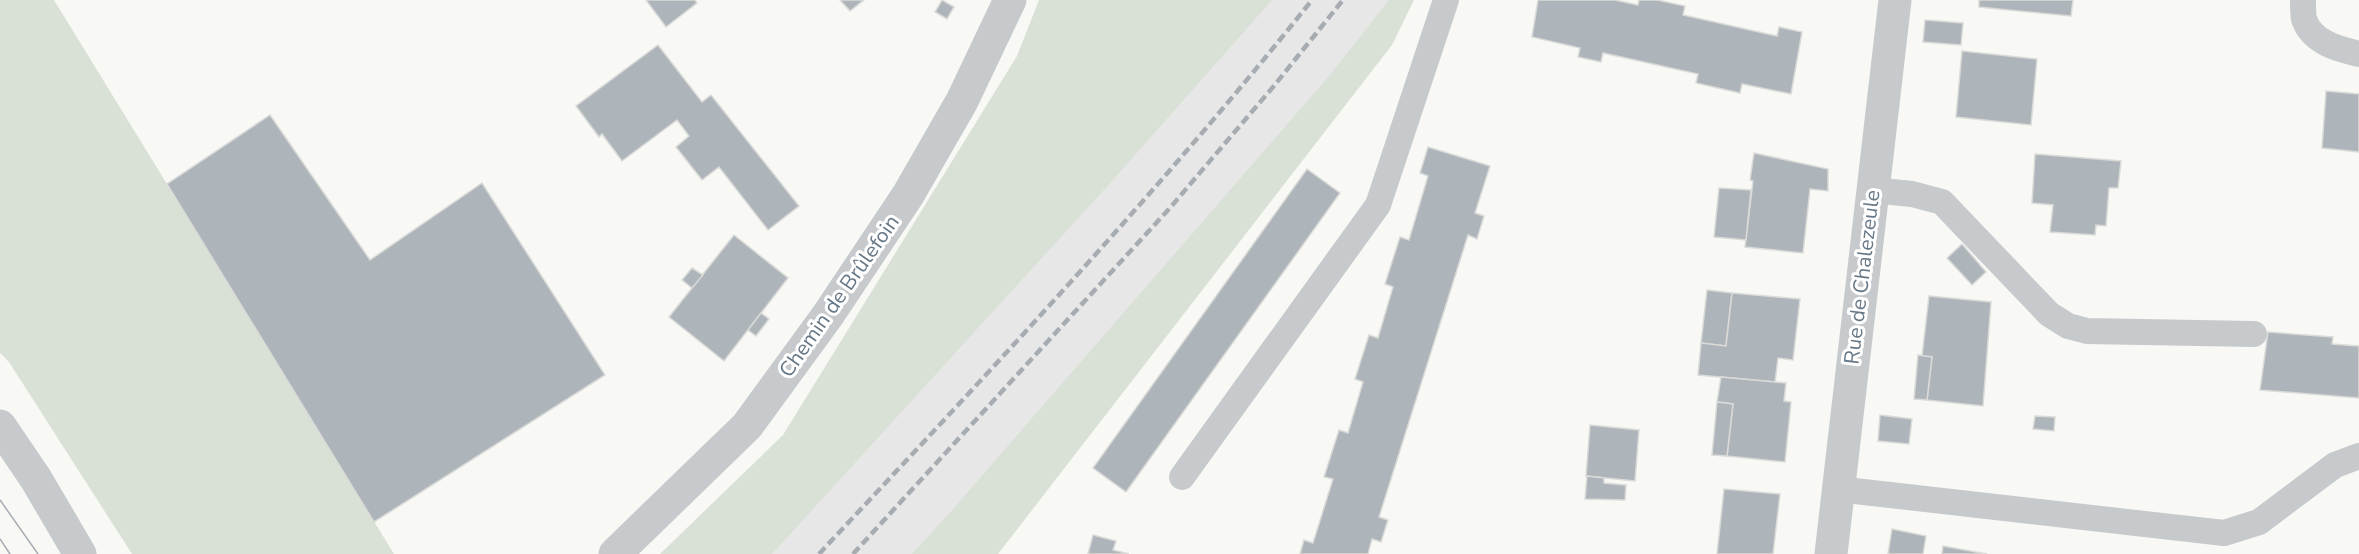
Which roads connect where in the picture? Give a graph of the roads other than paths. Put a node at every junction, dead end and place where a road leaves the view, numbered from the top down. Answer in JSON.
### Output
{"nodes":[{"id":1,"x":1010,"y":0,"type":"edge"},
{"id":2,"x":1446,"y":0,"type":"edge"},
{"id":3,"x":1895,"y":0,"type":"edge"},
{"id":4,"x":2303,"y":0,"type":"edge"},
{"id":5,"x":2359,"y":54,"type":"edge"},
{"id":6,"x":1872,"y":190,"type":"junction"},
{"id":7,"x":2254,"y":334,"type":"dead end"},
{"id":8,"x":0,"y":426,"type":"edge"},
{"id":9,"x":2359,"y":456,"type":"edge"},
{"id":10,"x":1182,"y":477,"type":"dead end"},
{"id":11,"x":1838,"y":489,"type":"junction"},
{"id":12,"x":80,"y":554,"type":"edge"},
{"id":13,"x":615,"y":554,"type":"edge"},
{"id":14,"x":1831,"y":554,"type":"edge"}],
"edges":[{"from":1,"to":13,"type":"street","name":"Chemin de Brûlefoin"},
{"from":2,"to":10,"type":"lane"},
{"from":3,"to":6,"type":"street","name":"Rue de Chalezeule"},
{"from":4,"to":5,"type":"lane"},
{"from":6,"to":7,"type":"lane"},
{"from":6,"to":11,"type":"street","name":"Rue de Chalezeule"},
{"from":8,"to":12,"type":"street"},
{"from":9,"to":11,"type":"lane"},
{"from":11,"to":14,"type":"street","name":"Rue de Chalezeule"}]}
